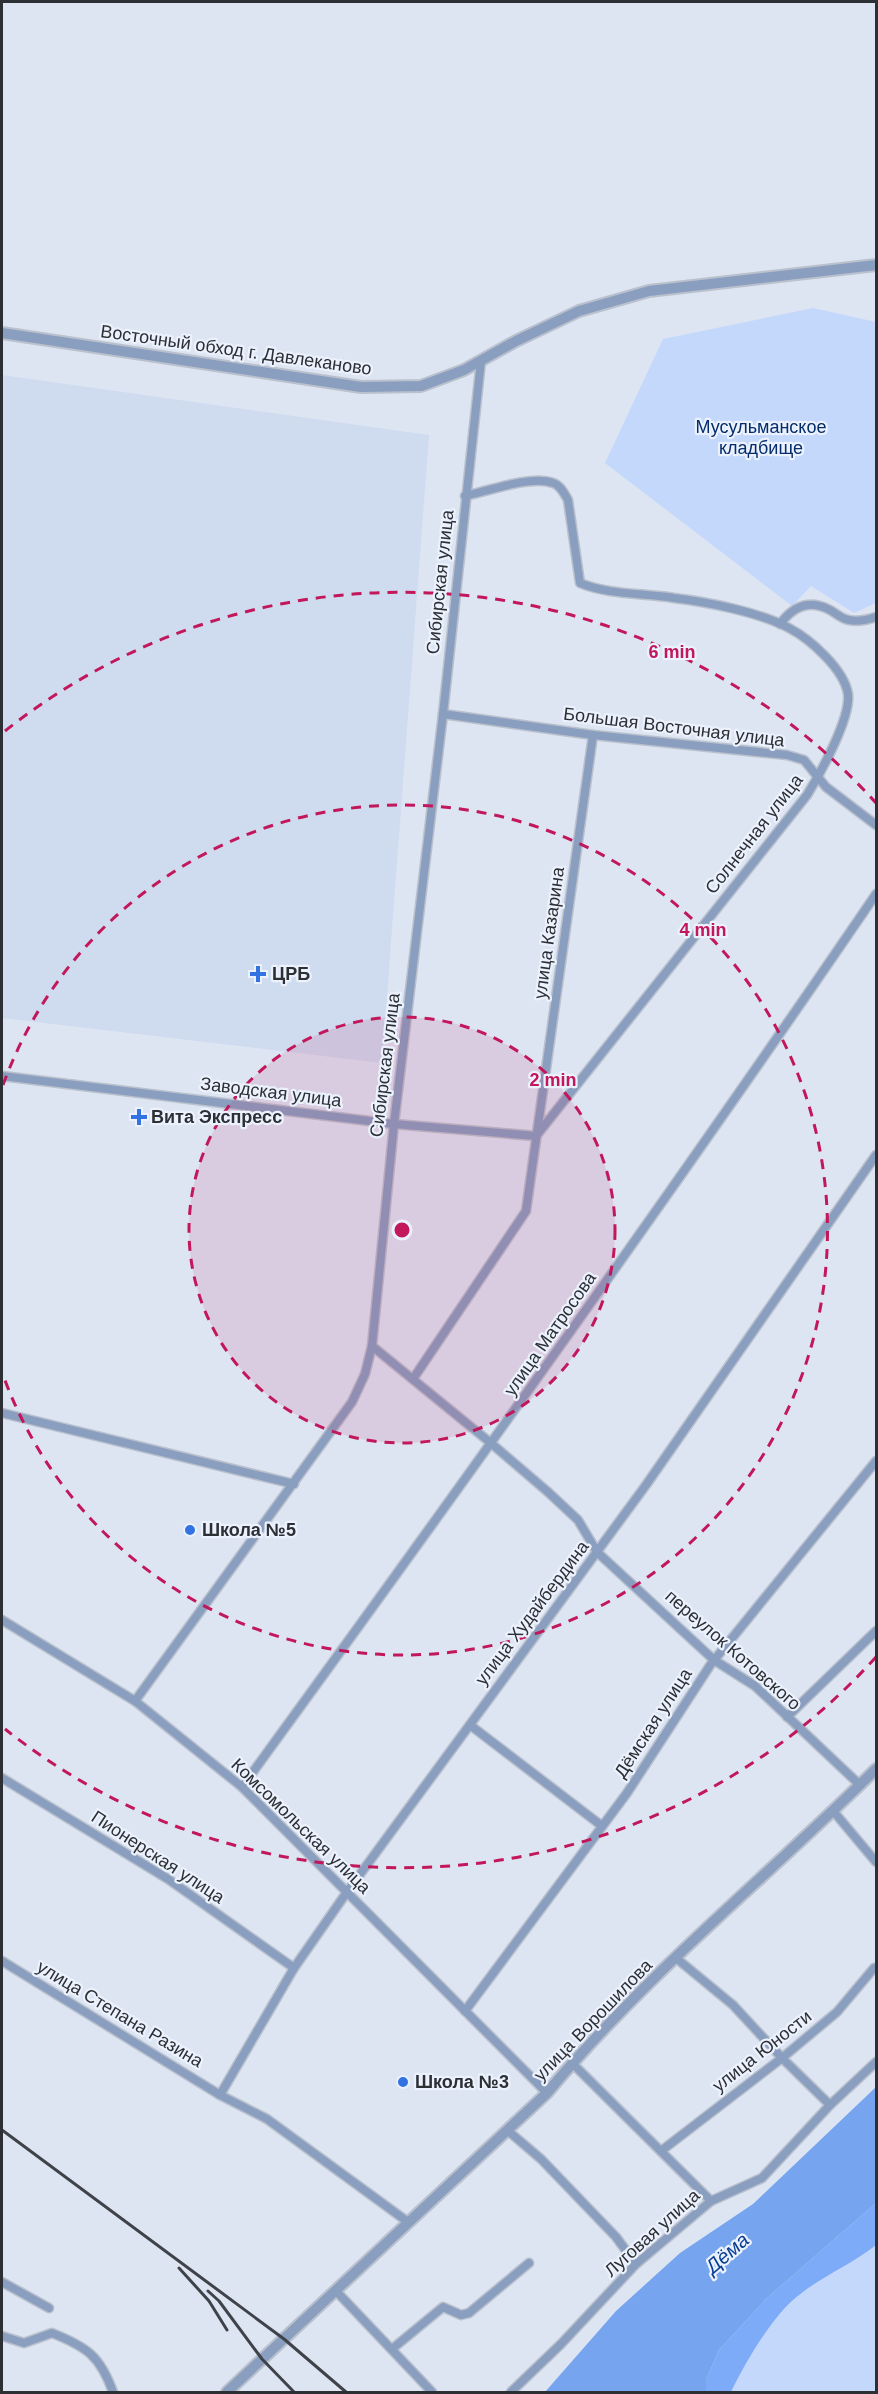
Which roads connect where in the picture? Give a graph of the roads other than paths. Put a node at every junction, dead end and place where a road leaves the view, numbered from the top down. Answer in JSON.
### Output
{"nodes":[{"id":1,"x":876,"y":265,"type":"edge"},
{"id":2,"x":2,"y":333,"type":"edge"},
{"id":3,"x":481,"y":361,"type":"junction"},
{"id":4,"x":465,"y":496,"type":"junction"},
{"id":5,"x":876,"y":617,"type":"edge"},
{"id":6,"x":780,"y":624,"type":"junction"},
{"id":7,"x":443,"y":714,"type":"junction"},
{"id":8,"x":593,"y":735,"type":"junction"},
{"id":9,"x":818,"y":777,"type":"junction"},
{"id":10,"x":876,"y":825,"type":"edge"},
{"id":11,"x":876,"y":894,"type":"edge"},
{"id":12,"x":2,"y":1076,"type":"edge"},
{"id":13,"x":394,"y":1124,"type":"junction"},
{"id":14,"x":536,"y":1136,"type":"junction"},
{"id":15,"x":876,"y":1155,"type":"edge"},
{"id":16,"x":372,"y":1346,"type":"junction"},
{"id":17,"x":413,"y":1379,"type":"junction"},
{"id":18,"x":2,"y":1413,"type":"edge"},
{"id":19,"x":492,"y":1443,"type":"junction"},
{"id":20,"x":876,"y":1461,"type":"edge"},
{"id":21,"x":294,"y":1484,"type":"junction"},
{"id":22,"x":597,"y":1552,"type":"junction"},
{"id":23,"x":2,"y":1620,"type":"edge"},
{"id":24,"x":876,"y":1631,"type":"edge"},
{"id":25,"x":714,"y":1659,"type":"junction"},
{"id":26,"x":135,"y":1701,"type":"junction"},
{"id":27,"x":787,"y":1717,"type":"junction"},
{"id":28,"x":470,"y":1725,"type":"junction"},
{"id":29,"x":876,"y":1769,"type":"edge"},
{"id":30,"x":2,"y":1778,"type":"edge"},
{"id":31,"x":860,"y":1785,"type":"junction"},
{"id":32,"x":242,"y":1787,"type":"junction"},
{"id":33,"x":834,"y":1812,"type":"junction"},
{"id":34,"x":602,"y":1826,"type":"junction"},
{"id":35,"x":876,"y":1862,"type":"edge"},
{"id":36,"x":347,"y":1892,"type":"junction"},
{"id":37,"x":676,"y":1958,"type":"junction"},
{"id":38,"x":2,"y":1961,"type":"edge"},
{"id":39,"x":294,"y":1968,"type":"junction"},
{"id":40,"x":874,"y":1968,"type":"dead end"},
{"id":41,"x":465,"y":2011,"type":"junction"},
{"id":42,"x":782,"y":2058,"type":"junction"},
{"id":43,"x":572,"y":2062,"type":"junction"},
{"id":44,"x":876,"y":2062,"type":"edge"},
{"id":45,"x":547,"y":2093,"type":"junction"},
{"id":46,"x":220,"y":2095,"type":"junction"},
{"id":47,"x":830,"y":2104,"type":"junction"},
{"id":48,"x":507,"y":2130,"type":"junction"},
{"id":49,"x":661,"y":2151,"type":"junction"},
{"id":50,"x":711,"y":2201,"type":"junction"},
{"id":51,"x":408,"y":2222,"type":"junction"},
{"id":52,"x":529,"y":2263,"type":"dead end"},
{"id":53,"x":636,"y":2264,"type":"junction"},
{"id":54,"x":2,"y":2282,"type":"edge"},
{"id":55,"x":336,"y":2291,"type":"junction"},
{"id":56,"x":49,"y":2308,"type":"dead end"},
{"id":57,"x":2,"y":2336,"type":"edge"},
{"id":58,"x":392,"y":2349,"type":"junction"},
{"id":59,"x":113,"y":2392,"type":"edge"},
{"id":60,"x":227,"y":2392,"type":"edge"},
{"id":61,"x":432,"y":2392,"type":"edge"},
{"id":62,"x":511,"y":2392,"type":"edge"}],
"edges":[{"from":1,"to":3,"type":"street","name":"Восточный обход г. Давлеканово"},
{"from":2,"to":3,"type":"street","name":"Восточный обход г. Давлеканово"},
{"from":3,"to":4,"type":"street","name":"Сибирская улица"},
{"from":4,"to":6,"type":"street","name":"Солнечная улица"},
{"from":4,"to":7,"type":"street","name":"Сибирская улица"},
{"from":5,"to":6,"type":"street"},
{"from":6,"to":9,"type":"street","name":"Солнечная улица"},
{"from":7,"to":8,"type":"street","name":"Большая Восточная улица"},
{"from":7,"to":13,"type":"street","name":"Сибирская улица"},
{"from":8,"to":9,"type":"street","name":"Большая Восточная улица"},
{"from":8,"to":14,"type":"street","name":"улица Казарина"},
{"from":9,"to":10,"type":"street","name":"Большая Восточная улица"},
{"from":9,"to":14,"type":"street","name":"Солнечная улица"},
{"from":11,"to":19,"type":"street","name":"улица Матросова"},
{"from":12,"to":13,"type":"street","name":"Заводская улица"},
{"from":13,"to":14,"type":"street","name":"Заводская улица"},
{"from":13,"to":16,"type":"street","name":"Сибирская улица"},
{"from":14,"to":17,"type":"street","name":"улица Казарина"},
{"from":15,"to":22,"type":"street","name":"улица Худайбердина"},
{"from":16,"to":17,"type":"street","name":"переулок Котовского"},
{"from":16,"to":21,"type":"street","name":"Сибирская улица"},
{"from":17,"to":19,"type":"street","name":"переулок Котовского"},
{"from":18,"to":21,"type":"street"},
{"from":19,"to":22,"type":"street","name":"переулок Котовского"},
{"from":19,"to":32,"type":"street","name":"улица Матросова"},
{"from":20,"to":25,"type":"street","name":"Дёмская улица"},
{"from":21,"to":26,"type":"street","name":"Сибирская улица"},
{"from":22,"to":25,"type":"street","name":"переулок Котовского"},
{"from":22,"to":28,"type":"street","name":"улица Худайбердина"},
{"from":23,"to":26,"type":"street","name":"Комсомольская улица"},
{"from":24,"to":27,"type":"street"},
{"from":25,"to":27,"type":"street","name":"переулок Котовского"},
{"from":25,"to":34,"type":"street","name":"Дёмская улица"},
{"from":26,"to":32,"type":"street","name":"Комсомольская улица"},
{"from":27,"to":31,"type":"street","name":"переулок Котовского"},
{"from":28,"to":34,"type":"street"},
{"from":28,"to":36,"type":"street","name":"улица Худайбердина"},
{"from":29,"to":31,"type":"street","name":"улица Ворошилова"},
{"from":30,"to":39,"type":"street","name":"Пионерская улица"},
{"from":31,"to":33,"type":"street","name":"улица Ворошилова"},
{"from":32,"to":36,"type":"street","name":"Комсомольская улица"},
{"from":33,"to":35,"type":"street"},
{"from":33,"to":37,"type":"street","name":"улица Ворошилова"},
{"from":34,"to":41,"type":"street","name":"Дёмская улица"},
{"from":36,"to":39,"type":"street","name":"улица Худайбердина"},
{"from":36,"to":41,"type":"street","name":"Комсомольская улица"},
{"from":37,"to":42,"type":"street"},
{"from":37,"to":43,"type":"street","name":"улица Ворошилова"},
{"from":38,"to":46,"type":"street","name":"улица Степана Разина"},
{"from":39,"to":46,"type":"street","name":"улица Худайбердина"},
{"from":40,"to":42,"type":"street","name":"улица Юности"},
{"from":41,"to":45,"type":"street","name":"Комсомольская улица"},
{"from":42,"to":47,"type":"street"},
{"from":42,"to":49,"type":"street","name":"улица Юности"},
{"from":43,"to":45,"type":"street","name":"улица Ворошилова"},
{"from":43,"to":49,"type":"street"},
{"from":44,"to":47,"type":"street","name":"Луговая улица"},
{"from":45,"to":48,"type":"street","name":"улица Ворошилова"},
{"from":46,"to":51,"type":"street","name":"улица Степана Разина"},
{"from":47,"to":50,"type":"street","name":"Луговая улица"},
{"from":48,"to":51,"type":"street","name":"улица Ворошилова"},
{"from":48,"to":53,"type":"street"},
{"from":49,"to":50,"type":"street"},
{"from":50,"to":53,"type":"street","name":"Луговая улица"},
{"from":51,"to":55,"type":"street","name":"улица Ворошилова"},
{"from":52,"to":58,"type":"street"},
{"from":53,"to":62,"type":"street","name":"Луговая улица"},
{"from":54,"to":56,"type":"street"},
{"from":55,"to":58,"type":"street"},
{"from":55,"to":60,"type":"street","name":"улица Ворошилова"},
{"from":57,"to":59,"type":"street"},
{"from":58,"to":61,"type":"street"}]}
